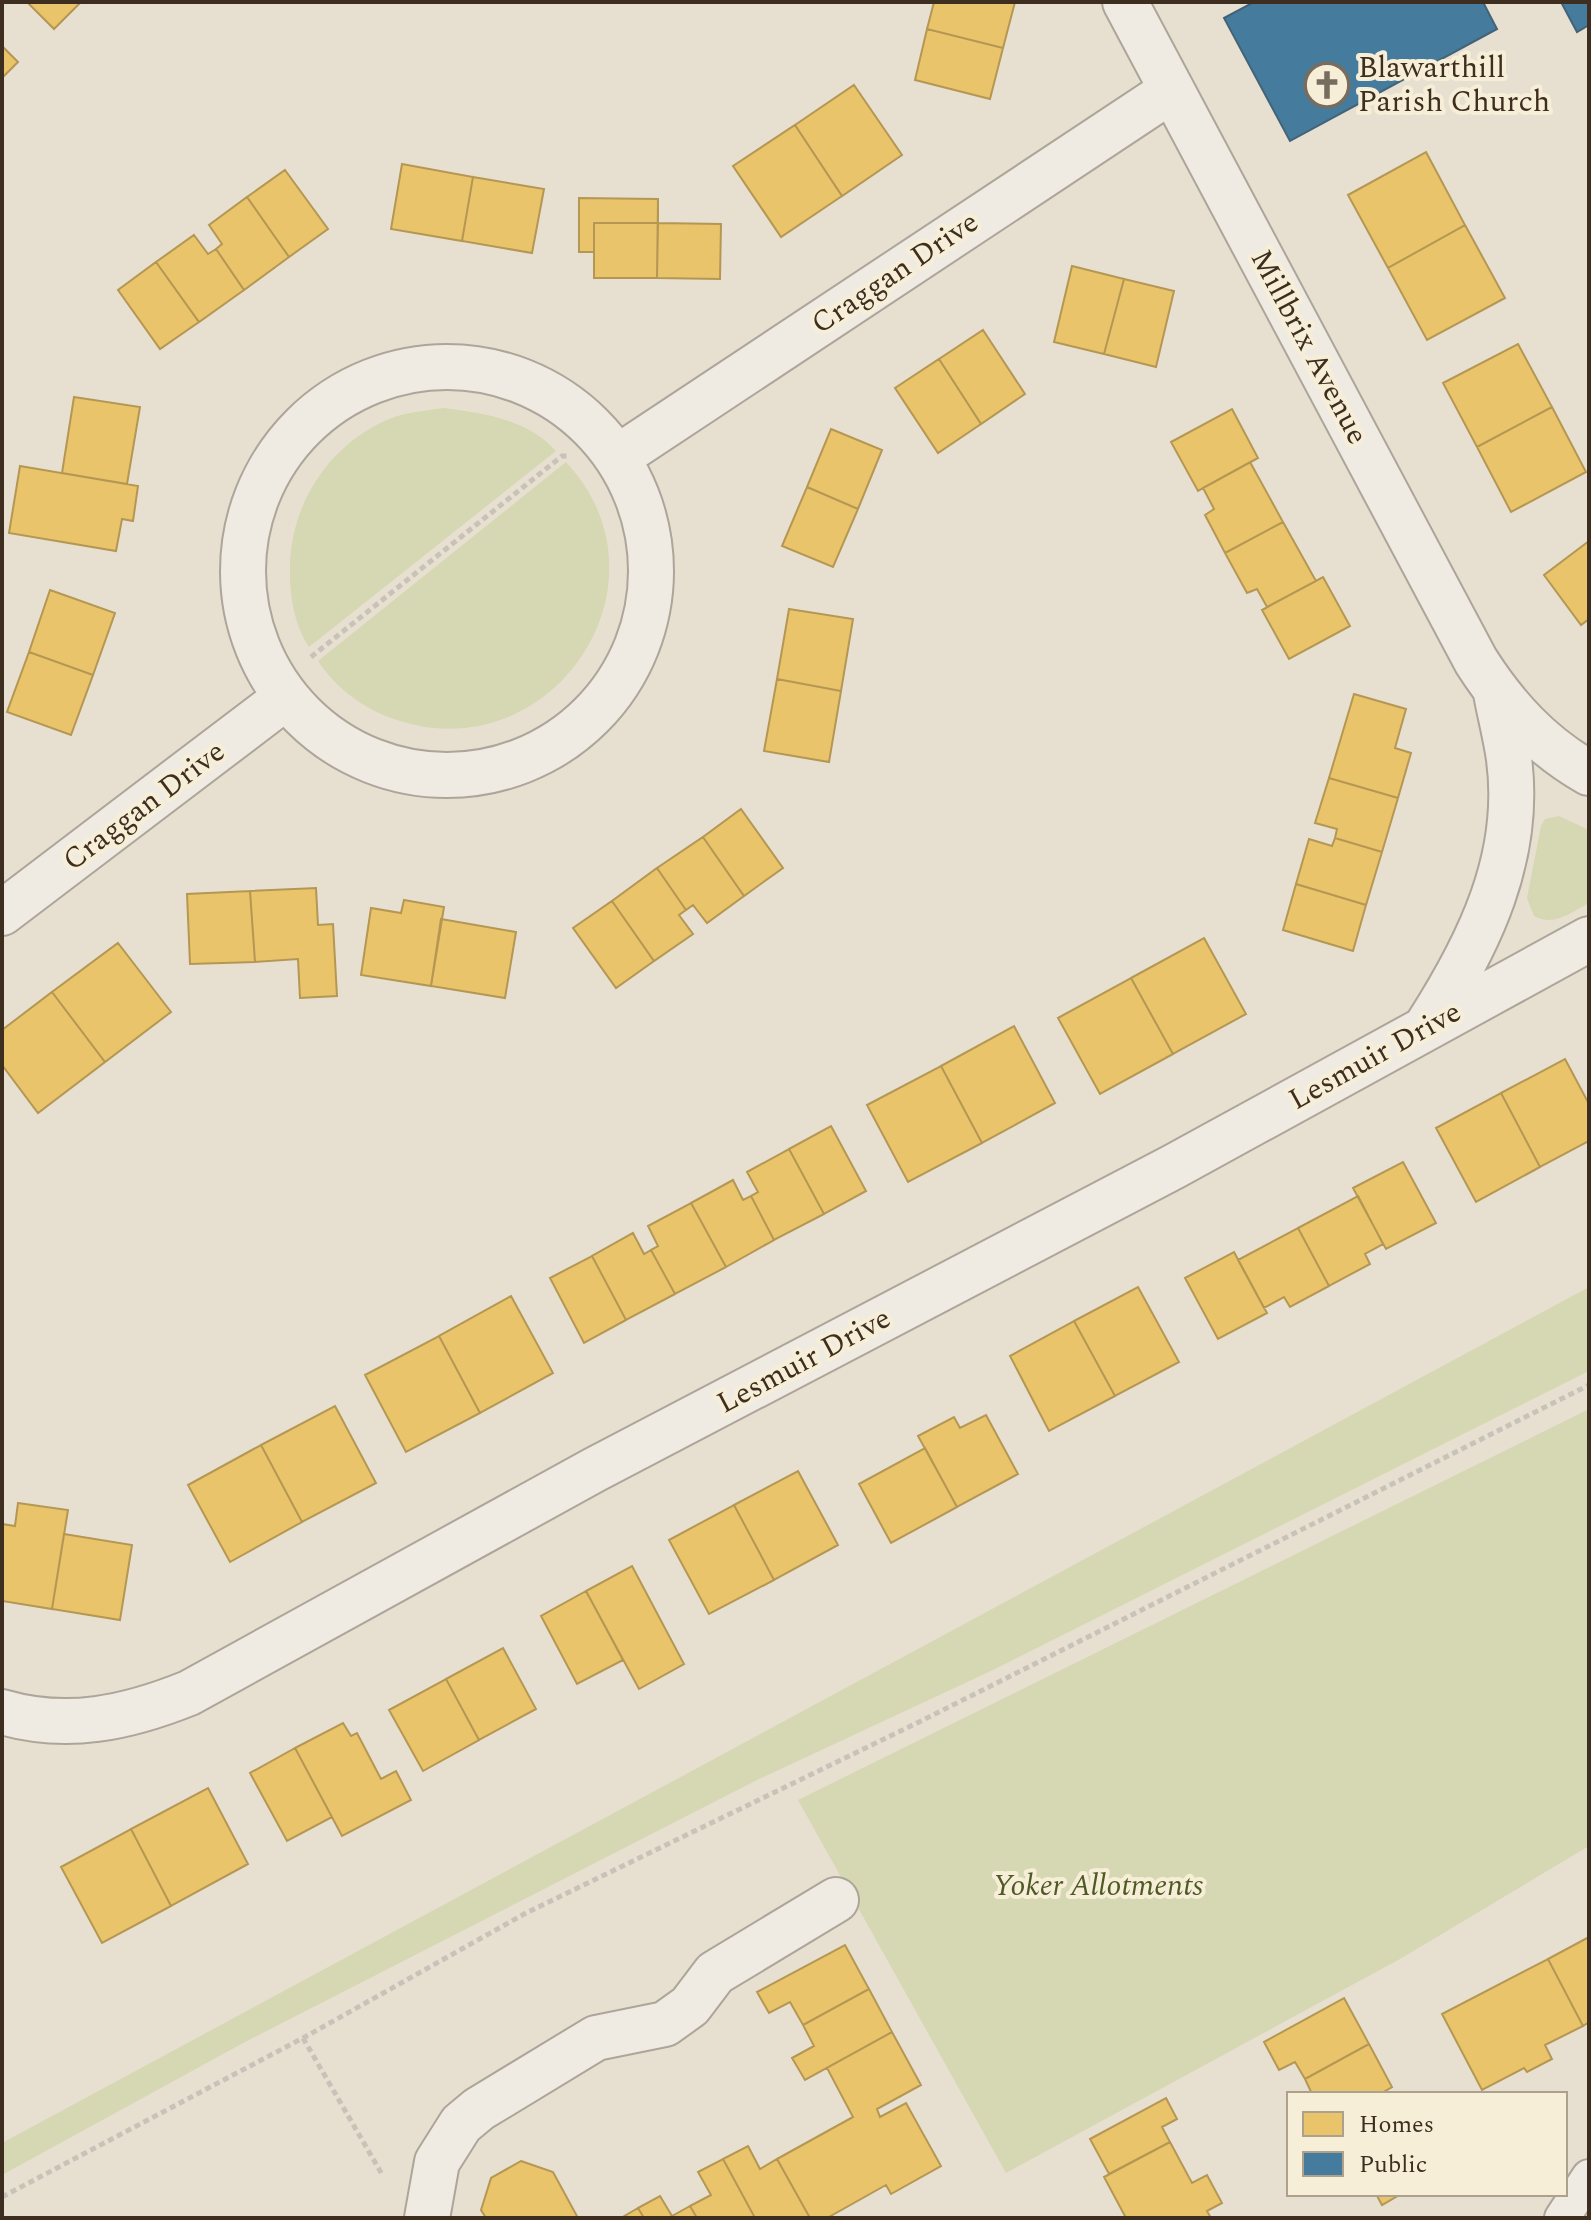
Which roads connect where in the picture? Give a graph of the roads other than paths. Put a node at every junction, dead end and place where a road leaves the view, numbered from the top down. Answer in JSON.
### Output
{"nodes":[{"id":1,"x":1125,"y":2,"type":"edge"},
{"id":2,"x":1172,"y":90,"type":"junction"},
{"id":3,"x":618,"y":457,"type":"junction"},
{"id":4,"x":1496,"y":692,"type":"junction"},
{"id":5,"x":285,"y":698,"type":"junction"},
{"id":6,"x":1589,"y":773,"type":"edge"},
{"id":7,"x":2,"y":913,"type":"edge"},
{"id":8,"x":1589,"y":939,"type":"edge"},
{"id":9,"x":1427,"y":1026,"type":"junction"},
{"id":10,"x":2,"y":1712,"type":"edge"},
{"id":11,"x":836,"y":1900,"type":"dead end"},
{"id":12,"x":1589,"y":2177,"type":"edge"},
{"id":13,"x":427,"y":2218,"type":"edge"},
{"id":14,"x":1562,"y":2218,"type":"edge"}],
"edges":[{"from":1,"to":2,"type":"street","name":"Millbrix Avenue"},
{"from":2,"to":3,"type":"street","name":"Craggan Drive"},
{"from":2,"to":4,"type":"street","name":"Millbrix Avenue"},
{"from":3,"to":5,"type":"street"},
{"from":3,"to":5,"type":"street"},
{"from":4,"to":6,"type":"street","name":"Millbrix Avenue"},
{"from":4,"to":9,"type":"street","name":"Millbrix Avenue"},
{"from":5,"to":7,"type":"street","name":"Craggan Drive"},
{"from":8,"to":9,"type":"street","name":"Lesmuir Drive"},
{"from":9,"to":10,"type":"street","name":"Lesmuir Drive"},
{"from":11,"to":13,"type":"street"},
{"from":12,"to":14,"type":"lane"}]}
